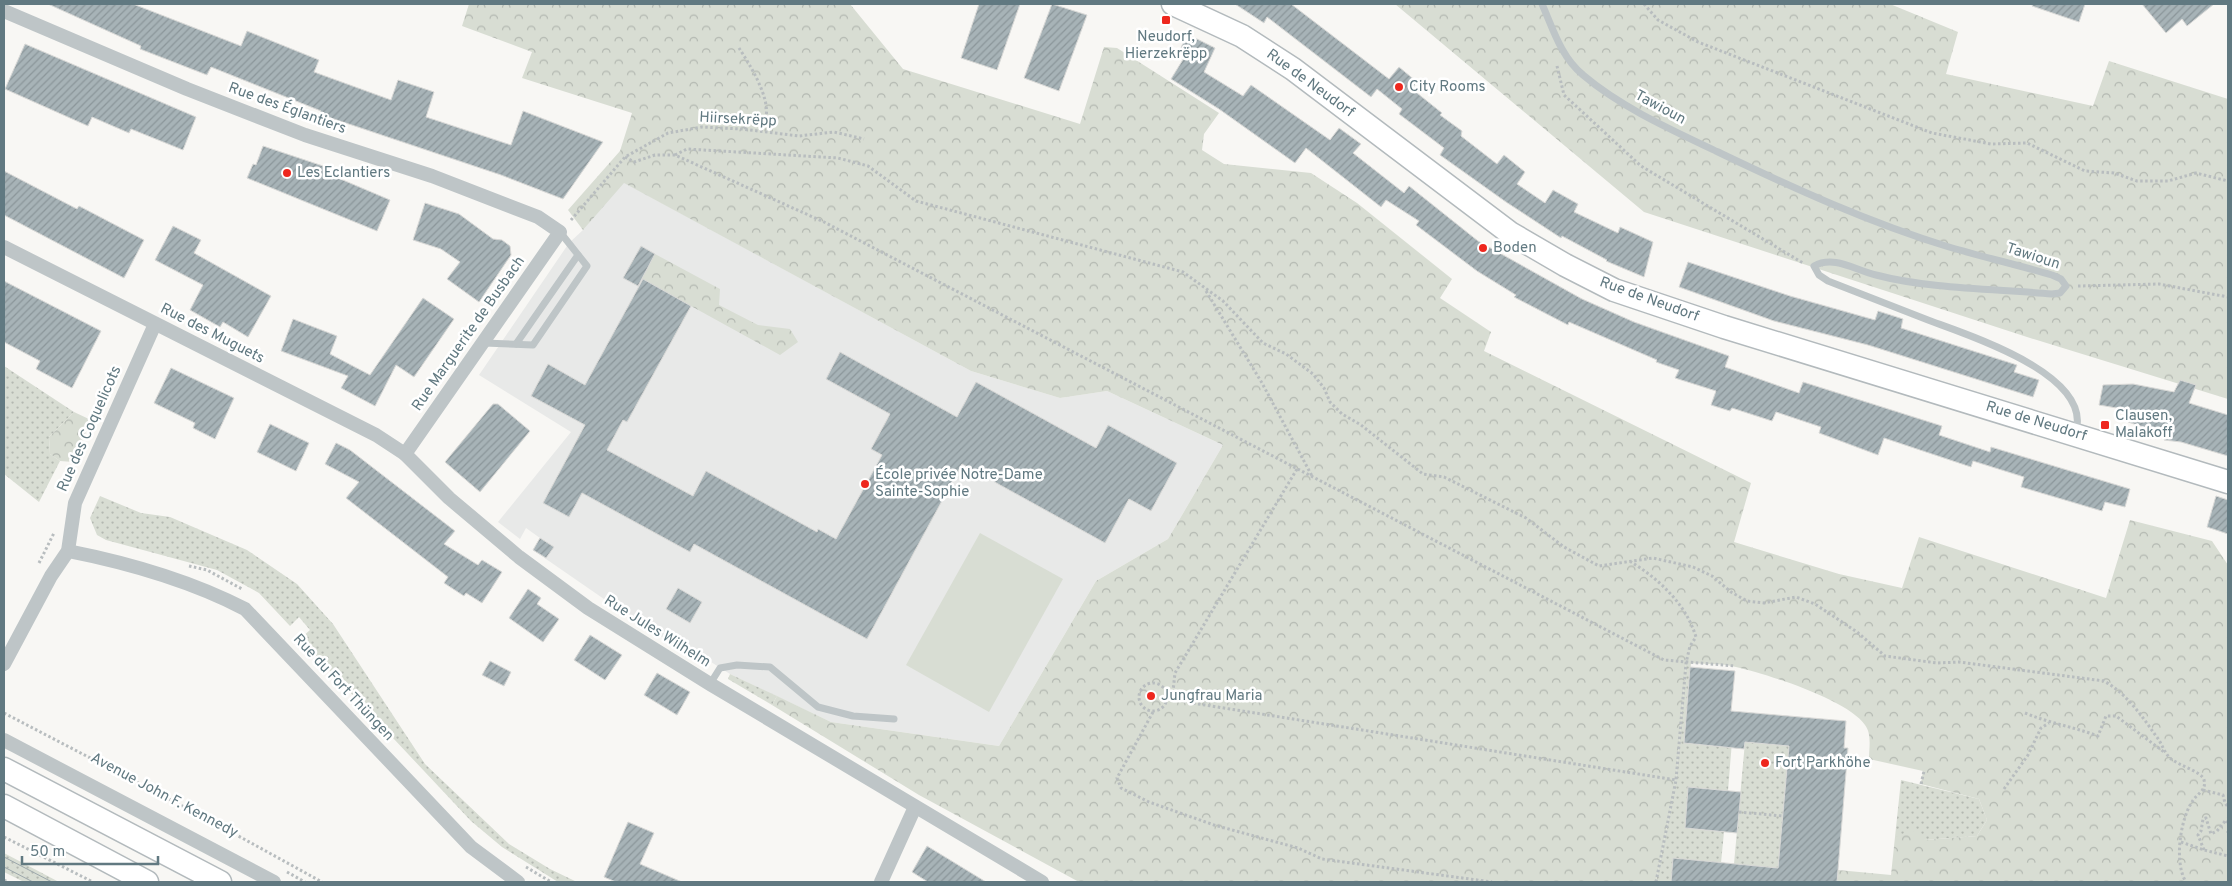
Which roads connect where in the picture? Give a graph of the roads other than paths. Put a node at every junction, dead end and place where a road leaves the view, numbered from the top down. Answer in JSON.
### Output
{"nodes":[{"id":1,"x":1173,"y":4,"type":"edge"},
{"id":2,"x":1542,"y":4,"type":"edge"},
{"id":3,"x":4,"y":11,"type":"edge"},
{"id":4,"x":560,"y":232,"type":"junction"},
{"id":5,"x":4,"y":247,"type":"edge"},
{"id":6,"x":578,"y":255,"type":"junction"},
{"id":7,"x":155,"y":324,"type":"junction"},
{"id":8,"x":484,"y":343,"type":"junction"},
{"id":9,"x":516,"y":344,"type":"junction"},
{"id":10,"x":2075,"y":434,"type":"junction"},
{"id":11,"x":404,"y":454,"type":"junction"},
{"id":12,"x":2228,"y":482,"type":"edge"},
{"id":13,"x":68,"y":550,"type":"junction"},
{"id":14,"x":4,"y":664,"type":"edge"},
{"id":15,"x":710,"y":684,"type":"junction"},
{"id":16,"x":894,"y":719,"type":"dead end"},
{"id":17,"x":4,"y":740,"type":"edge"},
{"id":18,"x":4,"y":769,"type":"edge"},
{"id":19,"x":4,"y":806,"type":"edge"},
{"id":20,"x":915,"y":807,"type":"junction"},
{"id":21,"x":266,"y":880,"type":"edge"},
{"id":22,"x":514,"y":881,"type":"edge"},
{"id":23,"x":147,"y":882,"type":"edge"},
{"id":24,"x":220,"y":882,"type":"edge"},
{"id":25,"x":881,"y":882,"type":"edge"},
{"id":26,"x":1042,"y":882,"type":"edge"}],
"edges":[{"from":1,"to":10,"type":"main road","name":"Rue de Neudorf"},
{"from":2,"to":10,"type":"lane","name":"Tawioun"},
{"from":3,"to":4,"type":"street","name":"Rue des Églantiers"},
{"from":4,"to":6,"type":"lane"},
{"from":4,"to":8,"type":"street","name":"Rue Marguerite de Busbach"},
{"from":5,"to":7,"type":"street","name":"Rue des Muguets"},
{"from":6,"to":9,"type":"lane"},
{"from":6,"to":9,"type":"lane"},
{"from":7,"to":11,"type":"street","name":"Rue des Muguets"},
{"from":7,"to":13,"type":"street","name":"Rue des Coquelicots"},
{"from":8,"to":9,"type":"lane"},
{"from":8,"to":11,"type":"street","name":"Rue Marguerite de Busbach"},
{"from":10,"to":12,"type":"main road","name":"Rue de Neudorf"},
{"from":11,"to":15,"type":"street","name":"Rue Jules Wilhelm"},
{"from":13,"to":14,"type":"street","name":"Rue des Coquelicots"},
{"from":13,"to":22,"type":"street","name":"Rue du Fort Thüngen"},
{"from":15,"to":16,"type":"lane"},
{"from":15,"to":20,"type":"street","name":"Rue Jules Wilhelm"},
{"from":17,"to":21,"type":"street","name":"Avenue John F. Kennedy"},
{"from":18,"to":24,"type":"main road"},
{"from":19,"to":23,"type":"main road"},
{"from":20,"to":25,"type":"street"},
{"from":20,"to":26,"type":"street","name":"Rue Jules Wilhelm"}]}
